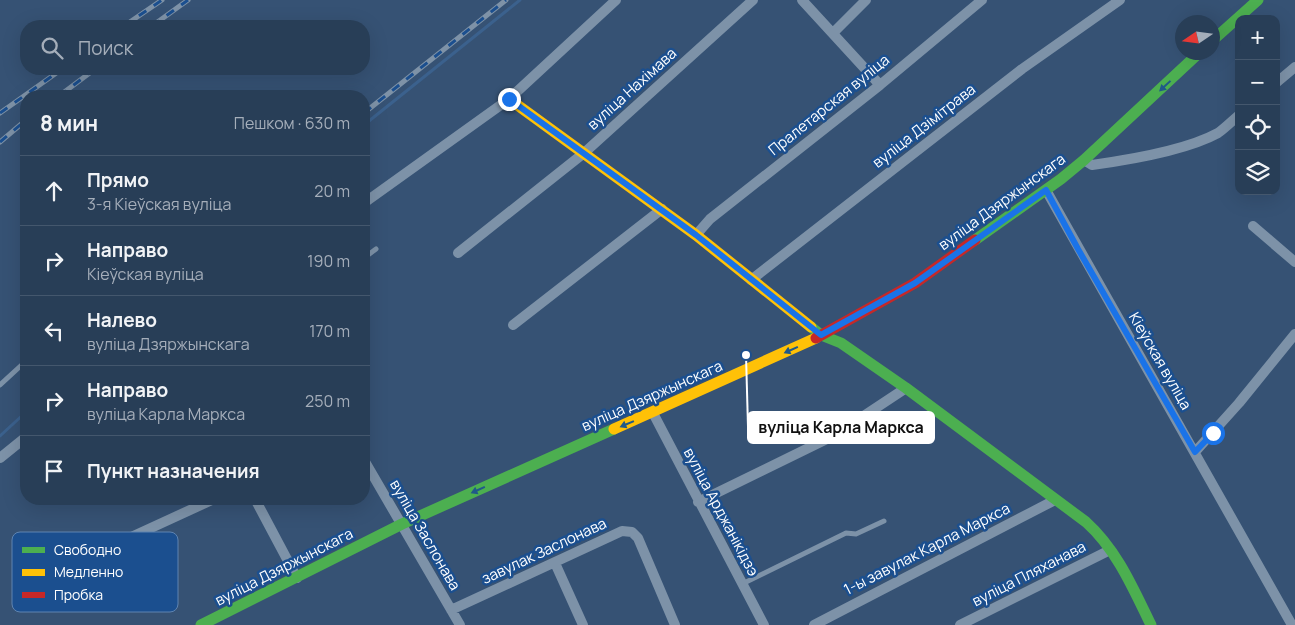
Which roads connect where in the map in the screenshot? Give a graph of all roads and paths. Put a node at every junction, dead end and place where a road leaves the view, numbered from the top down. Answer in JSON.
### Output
{"nodes":[{"id":1,"x":616,"y":0,"type":"edge"},
{"id":2,"x":753,"y":0,"type":"edge"},
{"id":3,"x":802,"y":0,"type":"edge"},
{"id":4,"x":866,"y":0,"type":"edge"},
{"id":5,"x":982,"y":0,"type":"edge"},
{"id":6,"x":1120,"y":0,"type":"edge"},
{"id":7,"x":1258,"y":0,"type":"edge"},
{"id":8,"x":833,"y":33,"type":"junction"},
{"id":9,"x":1220,"y":34,"type":"edge"},
{"id":10,"x":1191,"y":60,"type":"edge"},
{"id":11,"x":1295,"y":67,"type":"edge"},
{"id":12,"x":1280,"y":80,"type":"edge"},
{"id":13,"x":880,"y":84,"type":"junction"},
{"id":14,"x":509,"y":99,"type":"junction"},
{"id":15,"x":1235,"y":118,"type":"edge"},
{"id":16,"x":584,"y":153,"type":"junction"},
{"id":17,"x":1084,"y":160,"type":"junction"},
{"id":18,"x":1046,"y":190,"type":"junction"},
{"id":19,"x":370,"y":199,"type":"edge"},
{"id":20,"x":662,"y":210,"type":"junction"},
{"id":21,"x":1252,"y":226,"type":"dead end"},
{"id":22,"x":696,"y":235,"type":"junction"},
{"id":23,"x":376,"y":249,"type":"dead end"},
{"id":24,"x":458,"y":253,"type":"dead end"},
{"id":25,"x":370,"y":254,"type":"edge"},
{"id":26,"x":1295,"y":262,"type":"edge"},
{"id":27,"x":751,"y":280,"type":"junction"},
{"id":28,"x":513,"y":325,"type":"dead end"},
{"id":29,"x":1295,"y":334,"type":"edge"},
{"id":30,"x":821,"y":335,"type":"junction"},
{"id":31,"x":20,"y":367,"type":"edge"},
{"id":32,"x":0,"y":385,"type":"edge"},
{"id":33,"x":906,"y":388,"type":"junction"},
{"id":34,"x":652,"y":413,"type":"junction"},
{"id":35,"x":20,"y":442,"type":"edge"},
{"id":36,"x":1195,"y":452,"type":"junction"},
{"id":37,"x":0,"y":458,"type":"edge"},
{"id":38,"x":370,"y":470,"type":"edge"},
{"id":39,"x":1055,"y":500,"type":"junction"},
{"id":40,"x":698,"y":502,"type":"junction"},
{"id":41,"x":201,"y":505,"type":"edge"},
{"id":42,"x":258,"y":505,"type":"edge"},
{"id":43,"x":884,"y":520,"type":"dead end"},
{"id":44,"x":402,"y":524,"type":"junction"},
{"id":45,"x":142,"y":532,"type":"edge"},
{"id":46,"x":1110,"y":550,"type":"junction"},
{"id":47,"x":556,"y":563,"type":"junction"},
{"id":48,"x":297,"y":578,"type":"junction"},
{"id":49,"x":741,"y":584,"type":"junction"},
{"id":50,"x":451,"y":610,"type":"junction"},
{"id":51,"x":201,"y":625,"type":"edge"},
{"id":52,"x":460,"y":625,"type":"edge"},
{"id":53,"x":583,"y":625,"type":"edge"},
{"id":54,"x":675,"y":625,"type":"edge"},
{"id":55,"x":764,"y":625,"type":"edge"},
{"id":56,"x":814,"y":625,"type":"edge"},
{"id":57,"x":960,"y":625,"type":"edge"},
{"id":58,"x":1151,"y":625,"type":"edge"},
{"id":59,"x":1292,"y":625,"type":"edge"}],
"edges":[{"from":1,"to":14,"type":"street"},
{"from":2,"to":16,"type":"street","name":"вуліца Нахімава"},
{"from":3,"to":8,"type":"street"},
{"from":4,"to":8,"type":"street"},
{"from":5,"to":13,"type":"street","name":"Пралетарская вуліца"},
{"from":6,"to":27,"type":"street","name":"вуліца Дзімітрава"},
{"from":7,"to":9,"type":"street"},
{"from":8,"to":13,"type":"street"},
{"from":10,"to":17,"type":"street","name":"вуліца Дзяржынскага","one_way":true},
{"from":11,"to":12,"type":"street"},
{"from":13,"to":22,"type":"street","name":"Пралетарская вуліца"},
{"from":14,"to":16,"type":"street"},
{"from":14,"to":19,"type":"street"},
{"from":15,"to":17,"type":"street"},
{"from":16,"to":20,"type":"street"},
{"from":16,"to":24,"type":"street","name":"вуліца Нахімава"},
{"from":17,"to":18,"type":"street","name":"вуліца Дзяржынскага"},
{"from":18,"to":30,"type":"street","name":"вуліца Дзяржынскага"},
{"from":18,"to":36,"type":"street","name":"Кіеўская вуліца"},
{"from":20,"to":22,"type":"street"},
{"from":20,"to":28,"type":"street"},
{"from":21,"to":26,"type":"street"},
{"from":22,"to":27,"type":"street"},
{"from":23,"to":25,"type":"lane"},
{"from":27,"to":30,"type":"street"},
{"from":29,"to":36,"type":"street"},
{"from":30,"to":33,"type":"street"},
{"from":30,"to":34,"type":"street","name":"вуліца Дзяржынскага","one_way":true},
{"from":31,"to":32,"type":"lane"},
{"from":33,"to":39,"type":"street"},
{"from":33,"to":40,"type":"street"},
{"from":34,"to":40,"type":"street","name":"вуліца Арджанікідзэ"},
{"from":34,"to":44,"type":"street","name":"вуліца Дзяржынскага","one_way":true},
{"from":35,"to":37,"type":"street"},
{"from":36,"to":59,"type":"street","name":"Кіеўская вуліца"},
{"from":38,"to":44,"type":"street","name":"вуліца Заслонава"},
{"from":39,"to":46,"type":"street"},
{"from":39,"to":56,"type":"street","name":"1-ы завулак Карла Маркса"},
{"from":40,"to":49,"type":"street","name":"вуліца Арджанікідзэ"},
{"from":41,"to":45,"type":"street"},
{"from":42,"to":48,"type":"street"},
{"from":43,"to":49,"type":"lane"},
{"from":44,"to":48,"type":"street","name":"вуліца Дзяржынскага"},
{"from":44,"to":50,"type":"street","name":"вуліца Заслонава"},
{"from":46,"to":57,"type":"street","name":"вуліца Пляханава"},
{"from":46,"to":58,"type":"street"},
{"from":47,"to":50,"type":"street","name":"завулак Заслонава"},
{"from":47,"to":53,"type":"street"},
{"from":47,"to":54,"type":"street","name":"завулак Заслонава"},
{"from":48,"to":51,"type":"street","name":"вуліца Дзяржынскага"},
{"from":49,"to":55,"type":"street","name":"вуліца Арджанікідзэ"},
{"from":50,"to":52,"type":"street","name":"вуліца Заслонава"}]}
